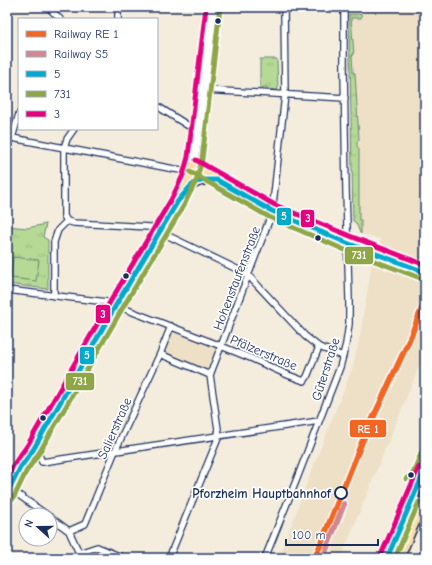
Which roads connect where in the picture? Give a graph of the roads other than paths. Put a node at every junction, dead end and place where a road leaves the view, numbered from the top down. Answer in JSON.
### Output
{"nodes":[{"id":1,"x":48,"y":7,"type":"edge"},
{"id":2,"x":118,"y":7,"type":"edge"},
{"id":3,"x":213,"y":7,"type":"edge"},
{"id":4,"x":284,"y":7,"type":"edge"},
{"id":5,"x":344,"y":7,"type":"edge"},
{"id":6,"x":59,"y":18,"type":"edge"},
{"id":7,"x":118,"y":18,"type":"edge"},
{"id":8,"x":204,"y":90,"type":"junction"},
{"id":9,"x":285,"y":95,"type":"junction"},
{"id":10,"x":345,"y":98,"type":"junction"},
{"id":11,"x":158,"y":107,"type":"edge"},
{"id":12,"x":18,"y":117,"type":"edge"},
{"id":13,"x":73,"y":130,"type":"edge"},
{"id":14,"x":198,"y":130,"type":"junction"},
{"id":15,"x":10,"y":137,"type":"edge"},
{"id":16,"x":64,"y":148,"type":"junction"},
{"id":17,"x":193,"y":166,"type":"junction"},
{"id":18,"x":217,"y":180,"type":"junction"},
{"id":19,"x":178,"y":201,"type":"junction"},
{"id":20,"x":272,"y":211,"type":"junction"},
{"id":21,"x":67,"y":220,"type":"junction"},
{"id":22,"x":160,"y":232,"type":"junction"},
{"id":23,"x":347,"y":243,"type":"junction"},
{"id":24,"x":425,"y":272,"type":"edge"},
{"id":25,"x":248,"y":275,"type":"junction"},
{"id":26,"x":7,"y":290,"type":"edge"},
{"id":27,"x":54,"y":296,"type":"junction"},
{"id":28,"x":116,"y":305,"type":"junction"},
{"id":29,"x":171,"y":326,"type":"junction"},
{"id":30,"x":222,"y":346,"type":"junction"},
{"id":31,"x":319,"y":347,"type":"junction"},
{"id":32,"x":160,"y":354,"type":"junction"},
{"id":33,"x":343,"y":356,"type":"junction"},
{"id":34,"x":210,"y":375,"type":"junction"},
{"id":35,"x":304,"y":381,"type":"joint"},
{"id":36,"x":319,"y":421,"type":"junction"},
{"id":37,"x":219,"y":436,"type":"junction"},
{"id":38,"x":115,"y":451,"type":"junction"},
{"id":39,"x":36,"y":452,"type":"junction"},
{"id":40,"x":425,"y":470,"type":"edge"},
{"id":41,"x":9,"y":483,"type":"edge"},
{"id":42,"x":419,"y":485,"type":"junction"},
{"id":43,"x":7,"y":496,"type":"edge"},
{"id":44,"x":425,"y":502,"type":"edge"},
{"id":45,"x":36,"y":507,"type":"edge"},
{"id":46,"x":58,"y":523,"type":"edge"},
{"id":47,"x":69,"y":531,"type":"junction"},
{"id":48,"x":78,"y":555,"type":"edge"},
{"id":49,"x":124,"y":558,"type":"edge"},
{"id":50,"x":169,"y":558,"type":"edge"},
{"id":51,"x":265,"y":558,"type":"edge"},
{"id":52,"x":387,"y":558,"type":"edge"},
{"id":53,"x":399,"y":558,"type":"edge"}],
"edges":[{"from":1,"to":6,"type":"street"},
{"from":2,"to":7,"type":"street"},
{"from":3,"to":8,"type":"main road"},
{"from":4,"to":9,"type":"street","name":"Hohenstaufenstraße"},
{"from":5,"to":10,"type":"street","name":"Güterstraße"},
{"from":8,"to":9,"type":"street"},
{"from":8,"to":14,"type":"main road"},
{"from":9,"to":10,"type":"street"},
{"from":9,"to":20,"type":"street","name":"Hohenstaufenstraße"},
{"from":10,"to":23,"type":"street","name":"Güterstraße"},
{"from":11,"to":14,"type":"street"},
{"from":12,"to":15,"type":"street"},
{"from":13,"to":16,"type":"street"},
{"from":14,"to":17,"type":"main road"},
{"from":15,"to":16,"type":"street"},
{"from":16,"to":17,"type":"street"},
{"from":16,"to":21,"type":"street"},
{"from":17,"to":18,"type":"main road"},
{"from":17,"to":19,"type":"main road"},
{"from":18,"to":19,"type":"main road"},
{"from":18,"to":20,"type":"main road"},
{"from":19,"to":22,"type":"main road"},
{"from":20,"to":23,"type":"main road"},
{"from":20,"to":25,"type":"street","name":"Hohenstaufenstraße"},
{"from":21,"to":22,"type":"street"},
{"from":21,"to":27,"type":"street"},
{"from":22,"to":25,"type":"street"},
{"from":22,"to":28,"type":"main road"},
{"from":23,"to":24,"type":"main road"},
{"from":23,"to":33,"type":"street","name":"Güterstraße"},
{"from":25,"to":30,"type":"street","name":"Hohenstaufenstraße"},
{"from":25,"to":31,"type":"street"},
{"from":26,"to":27,"type":"street","name":"Pfälzerstraße"},
{"from":27,"to":28,"type":"street","name":"Pfälzerstraße"},
{"from":28,"to":29,"type":"street","name":"Pfälzerstraße"},
{"from":28,"to":39,"type":"main road"},
{"from":29,"to":30,"type":"street","name":"Pfälzerstraße"},
{"from":29,"to":32,"type":"street","name":"Salierstraße"},
{"from":30,"to":34,"type":"street","name":"Hohenstaufenstraße"},
{"from":30,"to":35,"type":"street","name":"Pfälzerstraße"},
{"from":31,"to":33,"type":"street"},
{"from":31,"to":35,"type":"street","name":"Güterstraße"},
{"from":32,"to":34,"type":"street"},
{"from":32,"to":38,"type":"street","name":"Salierstraße"},
{"from":33,"to":36,"type":"street","name":"Güterstraße"},
{"from":34,"to":37,"type":"street"},
{"from":36,"to":37,"type":"street"},
{"from":36,"to":51,"type":"street","name":"Güterstraße"},
{"from":37,"to":38,"type":"street"},
{"from":37,"to":50,"type":"street"},
{"from":38,"to":39,"type":"street"},
{"from":38,"to":47,"type":"street","name":"Salierstraße"},
{"from":39,"to":41,"type":"main road"},
{"from":40,"to":42,"type":"main road"},
{"from":41,"to":43,"type":"main road"},
{"from":41,"to":45,"type":"street"},
{"from":42,"to":44,"type":"main road"},
{"from":42,"to":52,"type":"main road"},
{"from":44,"to":53,"type":"main road"},
{"from":46,"to":47,"type":"street"},
{"from":47,"to":48,"type":"street"},
{"from":48,"to":49,"type":"street"}]}
